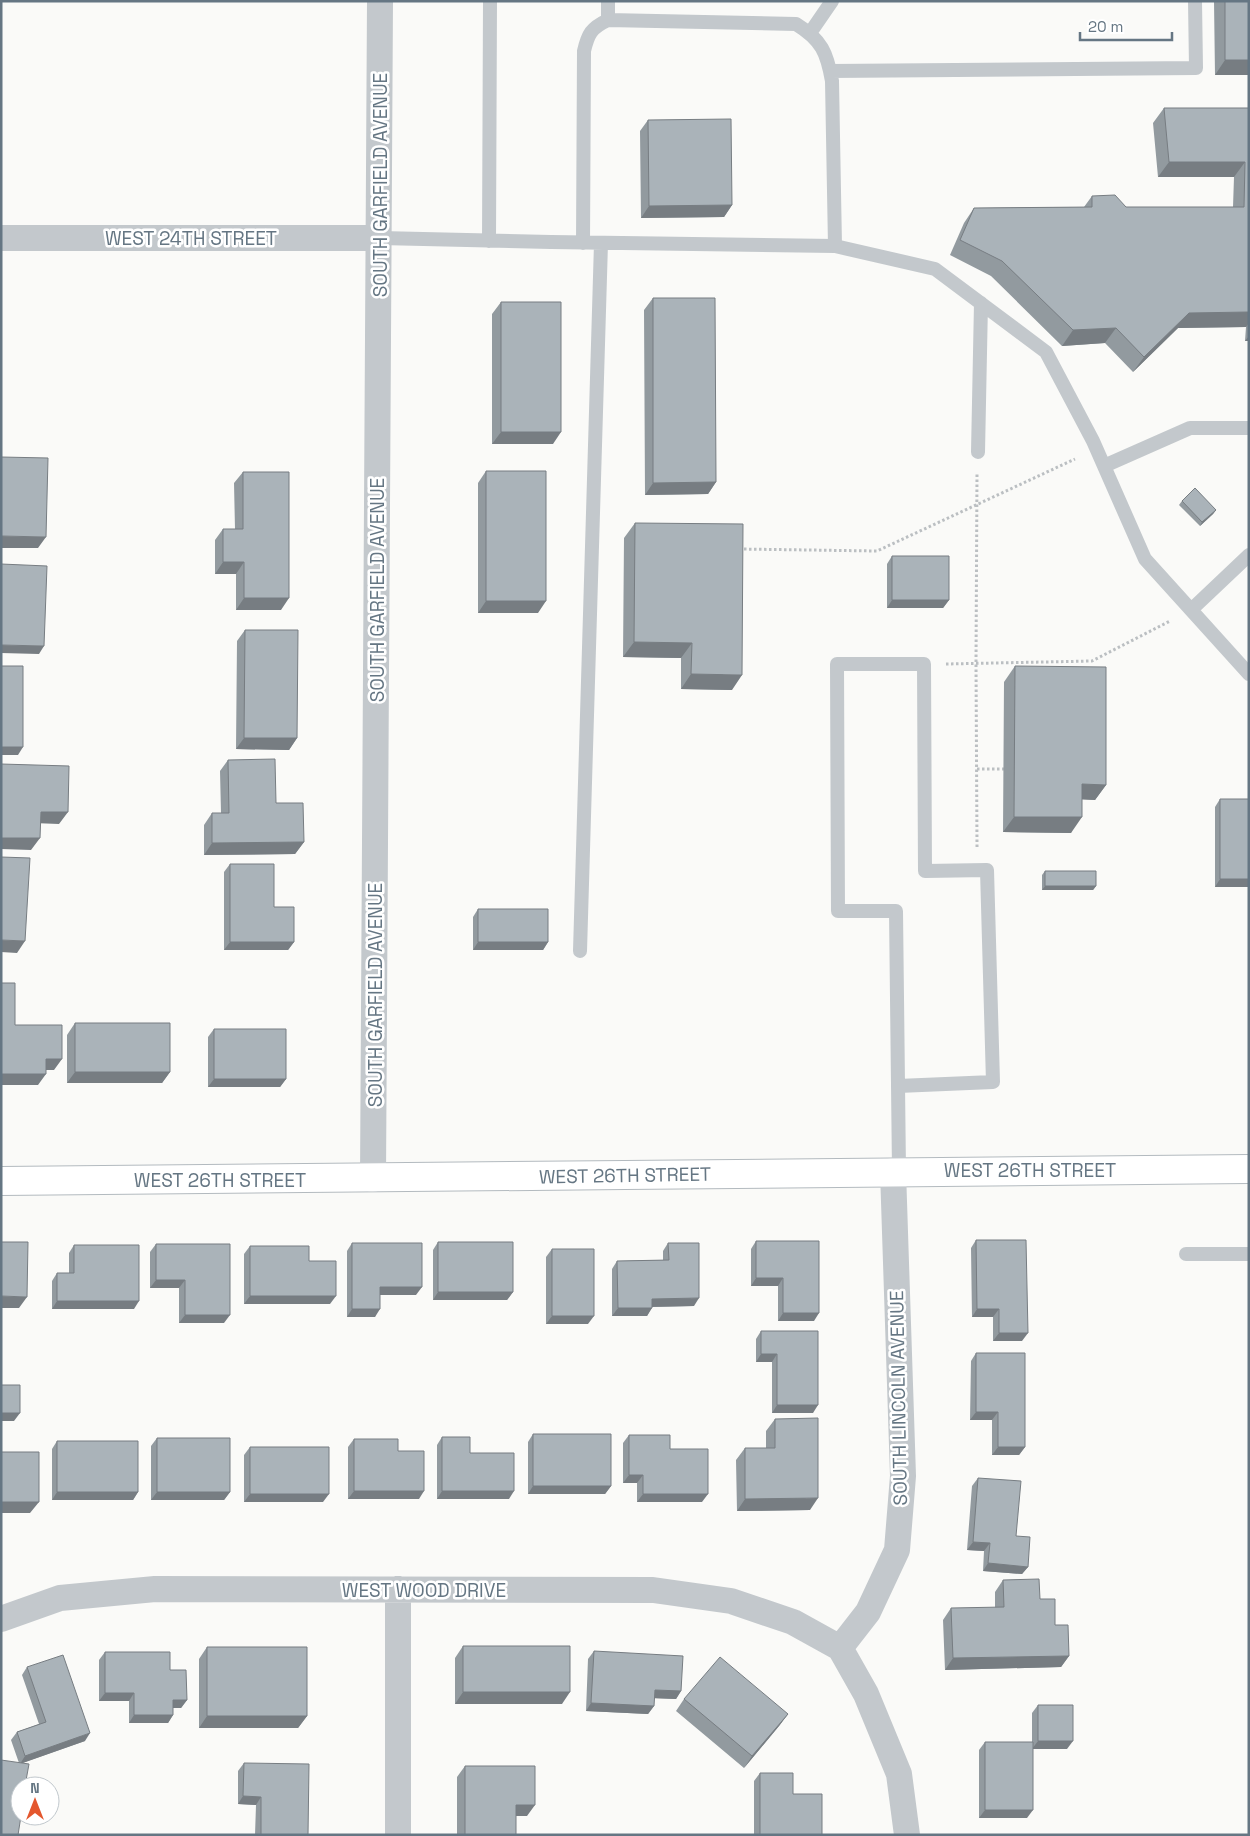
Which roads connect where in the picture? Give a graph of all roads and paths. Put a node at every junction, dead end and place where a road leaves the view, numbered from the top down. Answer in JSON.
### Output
{"nodes":[{"id":1,"x":380,"y":1,"type":"edge"},
{"id":2,"x":490,"y":1,"type":"edge"},
{"id":3,"x":608,"y":1,"type":"edge"},
{"id":4,"x":832,"y":1,"type":"edge"},
{"id":5,"x":1195,"y":1,"type":"edge"},
{"id":6,"x":608,"y":20,"type":"junction"},
{"id":7,"x":810,"y":33,"type":"junction"},
{"id":8,"x":830,"y":71,"type":"junction"},
{"id":9,"x":1,"y":238,"type":"edge"},
{"id":10,"x":380,"y":238,"type":"junction"},
{"id":11,"x":489,"y":241,"type":"junction"},
{"id":12,"x":583,"y":243,"type":"junction"},
{"id":13,"x":601,"y":243,"type":"junction"},
{"id":14,"x":835,"y":246,"type":"junction"},
{"id":15,"x":980,"y":303,"type":"junction"},
{"id":16,"x":1249,"y":428,"type":"edge"},
{"id":17,"x":1096,"y":449,"type":"junction"},
{"id":18,"x":978,"y":452,"type":"joint"},
{"id":19,"x":1104,"y":466,"type":"junction"},
{"id":20,"x":977,"y":505,"type":"junction"},
{"id":21,"x":733,"y":548,"type":"edge"},
{"id":22,"x":1249,"y":555,"type":"edge"},
{"id":23,"x":1191,"y":610,"type":"junction"},
{"id":24,"x":976,"y":663,"type":"junction"},
{"id":25,"x":924,"y":664,"type":"junction"},
{"id":26,"x":1249,"y":674,"type":"edge"},
{"id":27,"x":977,"y":769,"type":"junction"},
{"id":28,"x":1004,"y":769,"type":"dead end"},
{"id":29,"x":978,"y":870,"type":"junction"},
{"id":30,"x":580,"y":951,"type":"dead end"},
{"id":31,"x":898,"y":1086,"type":"junction"},
{"id":32,"x":1249,"y":1169,"type":"edge"},
{"id":33,"x":896,"y":1171,"type":"junction"},
{"id":34,"x":374,"y":1179,"type":"junction"},
{"id":35,"x":1,"y":1181,"type":"edge"},
{"id":36,"x":1186,"y":1254,"type":"dead end"},
{"id":37,"x":1249,"y":1254,"type":"edge"},
{"id":38,"x":398,"y":1589,"type":"junction"},
{"id":39,"x":1,"y":1619,"type":"edge"},
{"id":40,"x":840,"y":1648,"type":"junction"},
{"id":41,"x":398,"y":1835,"type":"edge"},
{"id":42,"x":907,"y":1835,"type":"edge"}],
"edges":[{"from":1,"to":10,"type":"street","name":"SOUTH GARFIELD AVENUE"},
{"from":2,"to":11,"type":"lane"},
{"from":3,"to":6,"type":"lane"},
{"from":4,"to":7,"type":"lane"},
{"from":5,"to":8,"type":"lane"},
{"from":6,"to":7,"type":"lane"},
{"from":6,"to":12,"type":"lane"},
{"from":7,"to":8,"type":"lane"},
{"from":8,"to":14,"type":"lane"},
{"from":9,"to":10,"type":"street","name":"WEST 24TH STREET"},
{"from":10,"to":11,"type":"lane"},
{"from":10,"to":34,"type":"street","name":"SOUTH GARFIELD AVENUE"},
{"from":11,"to":12,"type":"lane"},
{"from":12,"to":13,"type":"lane"},
{"from":13,"to":14,"type":"lane"},
{"from":13,"to":30,"type":"lane"},
{"from":14,"to":15,"type":"lane"},
{"from":15,"to":17,"type":"lane"},
{"from":15,"to":18,"type":"lane"},
{"from":16,"to":19,"type":"lane"},
{"from":17,"to":19,"type":"lane"},
{"from":17,"to":20,"type":"path"},
{"from":18,"to":20,"type":"path"},
{"from":19,"to":23,"type":"lane"},
{"from":20,"to":21,"type":"path"},
{"from":20,"to":24,"type":"path"},
{"from":22,"to":23,"type":"lane"},
{"from":23,"to":24,"type":"path"},
{"from":23,"to":26,"type":"lane"},
{"from":24,"to":25,"type":"path"},
{"from":24,"to":27,"type":"path"},
{"from":25,"to":29,"type":"lane"},
{"from":25,"to":31,"type":"lane"},
{"from":27,"to":28,"type":"path"},
{"from":27,"to":29,"type":"path"},
{"from":29,"to":31,"type":"lane"},
{"from":31,"to":33,"type":"lane"},
{"from":32,"to":33,"type":"main road","name":"WEST 26TH STREET"},
{"from":33,"to":34,"type":"main road","name":"WEST 26TH STREET"},
{"from":33,"to":40,"type":"street","name":"SOUTH LINCOLN AVENUE"},
{"from":34,"to":35,"type":"main road","name":"WEST 26TH STREET"},
{"from":36,"to":37,"type":"lane"},
{"from":38,"to":39,"type":"street","name":"WEST WOOD DRIVE"},
{"from":38,"to":40,"type":"street","name":"WEST WOOD DRIVE"},
{"from":38,"to":41,"type":"street"},
{"from":40,"to":42,"type":"street"}]}
